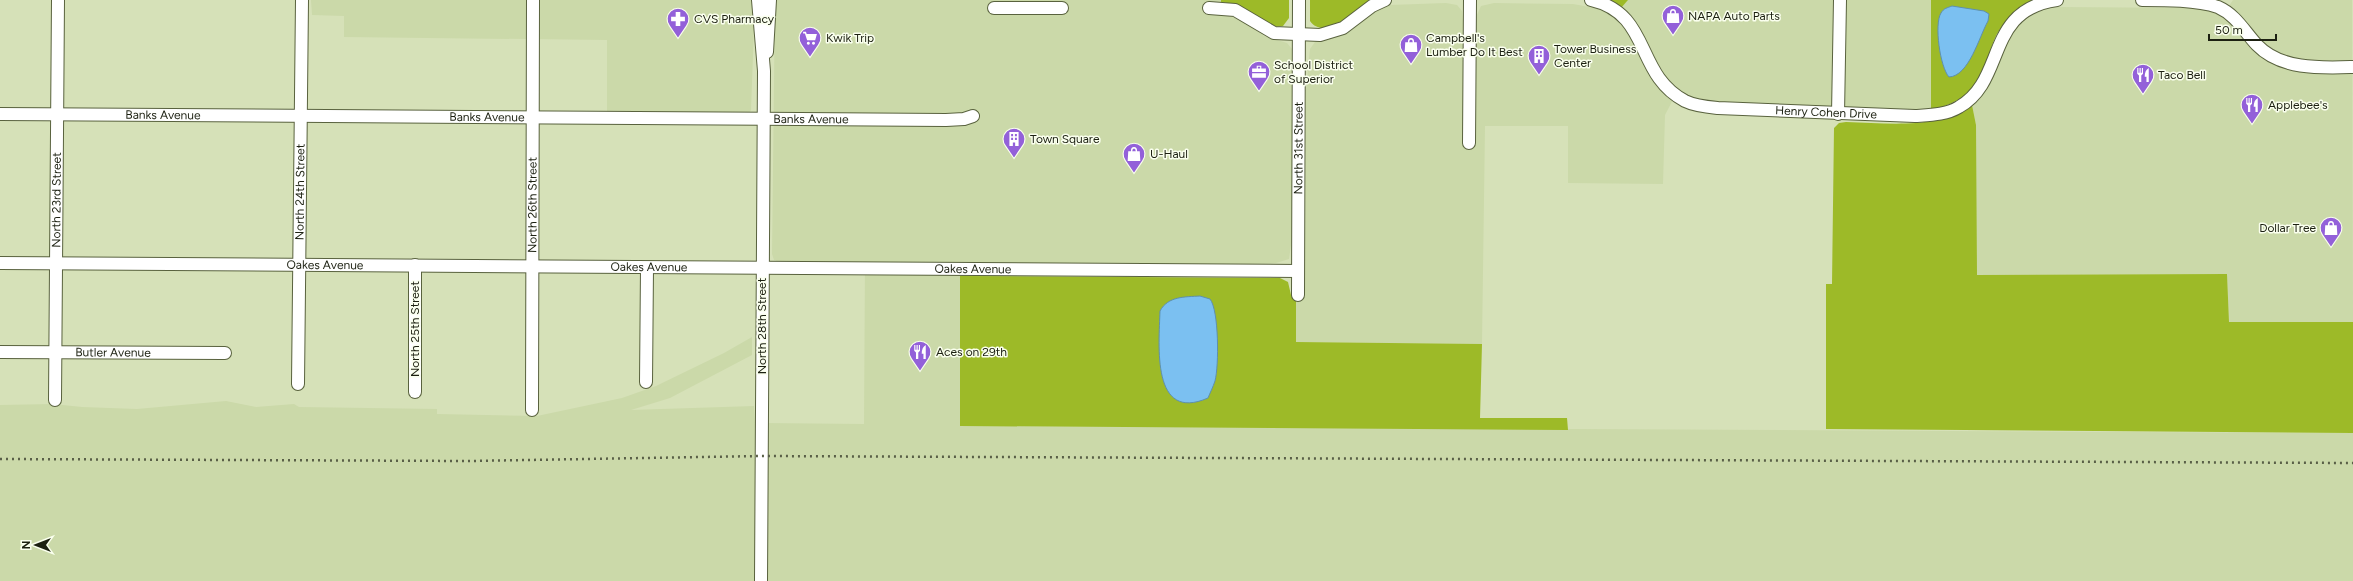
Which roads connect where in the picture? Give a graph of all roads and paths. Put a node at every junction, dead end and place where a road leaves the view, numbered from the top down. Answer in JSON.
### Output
{"nodes":[{"id":1,"x":58,"y":0,"type":"edge"},
{"id":2,"x":302,"y":0,"type":"edge"},
{"id":3,"x":533,"y":0,"type":"edge"},
{"id":4,"x":758,"y":0,"type":"edge"},
{"id":5,"x":770,"y":0,"type":"edge"},
{"id":6,"x":1299,"y":0,"type":"edge"},
{"id":7,"x":1385,"y":0,"type":"edge"},
{"id":8,"x":1470,"y":0,"type":"edge"},
{"id":9,"x":1591,"y":0,"type":"edge"},
{"id":10,"x":1840,"y":0,"type":"edge"},
{"id":11,"x":2056,"y":0,"type":"edge"},
{"id":12,"x":2142,"y":0,"type":"edge"},
{"id":13,"x":994,"y":8,"type":"dead end"},
{"id":14,"x":1062,"y":8,"type":"dead end"},
{"id":15,"x":1209,"y":8,"type":"dead end"},
{"id":16,"x":1299,"y":35,"type":"junction"},
{"id":17,"x":2353,"y":67,"type":"edge"},
{"id":18,"x":764,"y":71,"type":"junction"},
{"id":19,"x":0,"y":114,"type":"edge"},
{"id":20,"x":57,"y":114,"type":"junction"},
{"id":21,"x":1838,"y":114,"type":"junction"},
{"id":22,"x":301,"y":116,"type":"junction"},
{"id":23,"x":973,"y":116,"type":"dead end"},
{"id":24,"x":533,"y":117,"type":"junction"},
{"id":25,"x":763,"y":119,"type":"junction"},
{"id":26,"x":1469,"y":143,"type":"dead end"},
{"id":27,"x":0,"y":264,"type":"edge"},
{"id":28,"x":56,"y":264,"type":"junction"},
{"id":29,"x":299,"y":265,"type":"junction"},
{"id":30,"x":415,"y":266,"type":"junction"},
{"id":31,"x":532,"y":266,"type":"junction"},
{"id":32,"x":646,"y":268,"type":"junction"},
{"id":33,"x":763,"y":268,"type":"junction"},
{"id":34,"x":1298,"y":271,"type":"junction"},
{"id":35,"x":1298,"y":295,"type":"dead end"},
{"id":36,"x":0,"y":352,"type":"edge"},
{"id":37,"x":55,"y":353,"type":"junction"},
{"id":38,"x":225,"y":354,"type":"dead end"},
{"id":39,"x":646,"y":382,"type":"dead end"},
{"id":40,"x":298,"y":384,"type":"dead end"},
{"id":41,"x":415,"y":392,"type":"dead end"},
{"id":42,"x":55,"y":400,"type":"dead end"},
{"id":43,"x":532,"y":410,"type":"dead end"},
{"id":44,"x":761,"y":581,"type":"edge"}],
"edges":[{"from":1,"to":20,"type":"street","name":"North 23rd Street"},
{"from":2,"to":22,"type":"street","name":"North 24th Street"},
{"from":3,"to":24,"type":"street","name":"North 26th Street"},
{"from":4,"to":18,"type":"street","name":"North 28th Street"},
{"from":5,"to":18,"type":"street","name":"North 28th Street"},
{"from":6,"to":16,"type":"street","name":"North 31st Street"},
{"from":7,"to":16,"type":"street"},
{"from":8,"to":26,"type":"street"},
{"from":9,"to":21,"type":"street","name":"Henry Cohen Drive"},
{"from":10,"to":21,"type":"street"},
{"from":11,"to":21,"type":"street","name":"Henry Cohen Drive"},
{"from":12,"to":17,"type":"street"},
{"from":13,"to":14,"type":"street"},
{"from":15,"to":16,"type":"street"},
{"from":16,"to":34,"type":"street","name":"North 31st Street"},
{"from":18,"to":25,"type":"street","name":"North 28th Street"},
{"from":19,"to":20,"type":"street","name":"Banks Avenue"},
{"from":20,"to":22,"type":"street","name":"Banks Avenue"},
{"from":20,"to":28,"type":"street","name":"North 23rd Street"},
{"from":22,"to":24,"type":"street","name":"Banks Avenue"},
{"from":22,"to":29,"type":"street","name":"North 24th Street"},
{"from":23,"to":25,"type":"street","name":"Banks Avenue"},
{"from":24,"to":25,"type":"street","name":"Banks Avenue"},
{"from":24,"to":31,"type":"street","name":"North 26th Street"},
{"from":25,"to":33,"type":"street","name":"North 28th Street"},
{"from":27,"to":28,"type":"street","name":"Oakes Avenue"},
{"from":28,"to":29,"type":"street","name":"Oakes Avenue"},
{"from":28,"to":37,"type":"street","name":"North 23rd Street"},
{"from":29,"to":30,"type":"street","name":"Oakes Avenue"},
{"from":29,"to":40,"type":"street","name":"North 24th Street"},
{"from":30,"to":31,"type":"street","name":"Oakes Avenue"},
{"from":30,"to":41,"type":"street","name":"North 25th Street"},
{"from":31,"to":32,"type":"street","name":"Oakes Avenue"},
{"from":31,"to":43,"type":"street","name":"North 26th Street"},
{"from":32,"to":33,"type":"street","name":"Oakes Avenue"},
{"from":32,"to":39,"type":"street"},
{"from":33,"to":34,"type":"street","name":"Oakes Avenue"},
{"from":33,"to":44,"type":"street","name":"North 28th Street"},
{"from":34,"to":35,"type":"street","name":"North 31st Street"},
{"from":36,"to":37,"type":"street","name":"Butler Avenue"},
{"from":37,"to":38,"type":"street","name":"Butler Avenue"},
{"from":37,"to":42,"type":"street","name":"North 23rd Street"}]}
